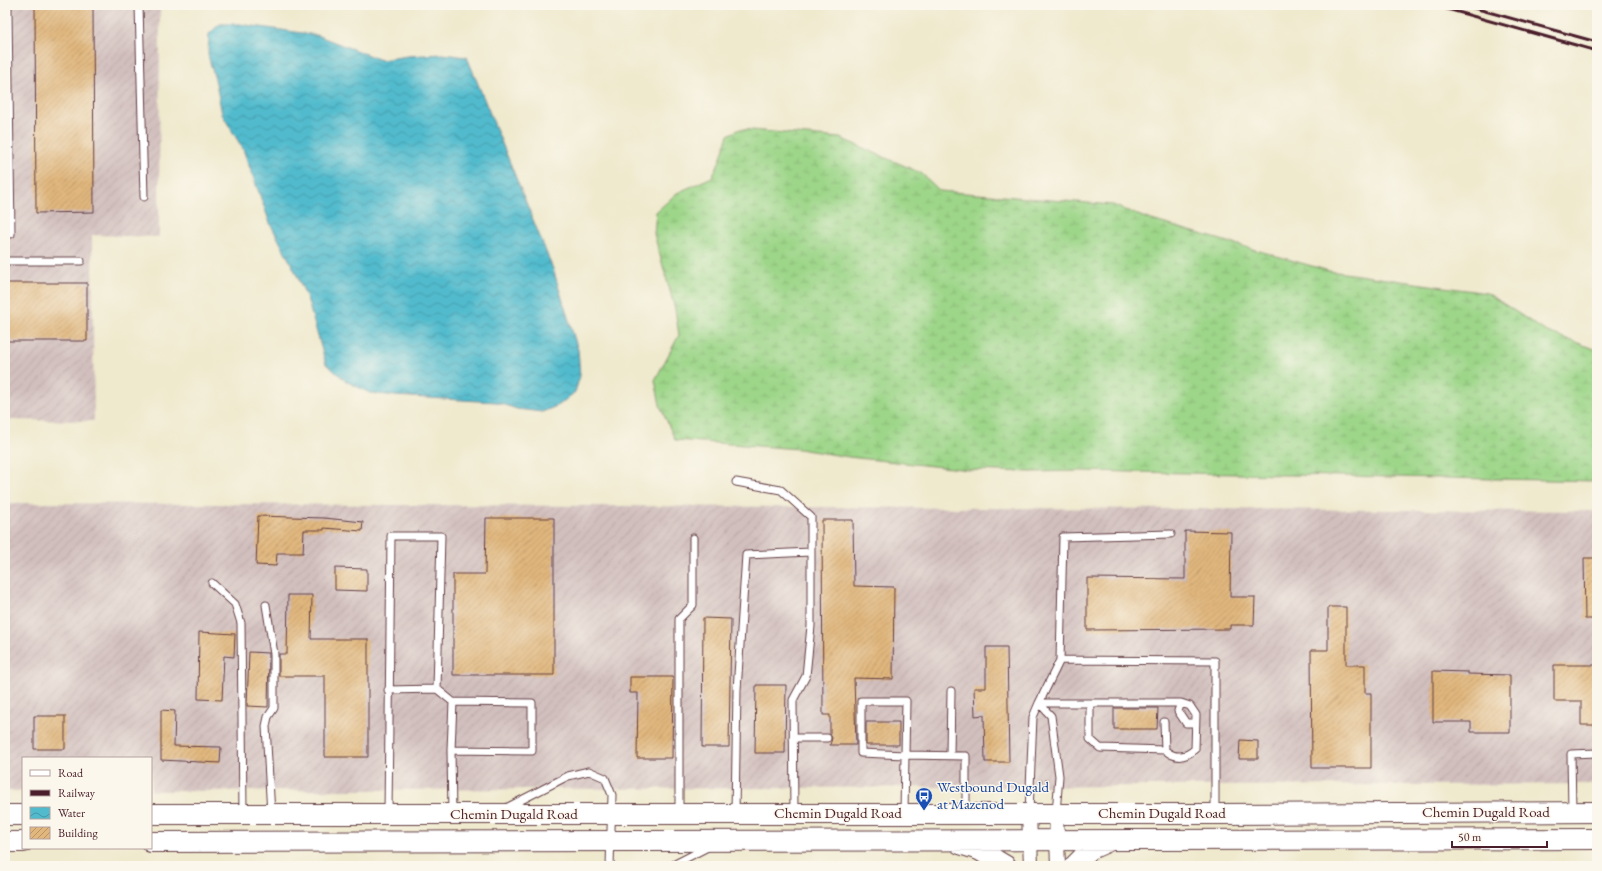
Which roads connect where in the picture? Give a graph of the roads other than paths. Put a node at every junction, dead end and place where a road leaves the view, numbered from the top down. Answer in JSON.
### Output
{"nodes":[{"id":1,"x":8,"y":5,"type":"edge"},
{"id":2,"x":139,"y":5,"type":"edge"},
{"id":3,"x":6,"y":13,"type":"edge"},
{"id":4,"x":144,"y":197,"type":"dead end"},
{"id":5,"x":11,"y":234,"type":"dead end"},
{"id":6,"x":5,"y":261,"type":"edge"},
{"id":7,"x":81,"y":261,"type":"dead end"},
{"id":8,"x":736,"y":482,"type":"dead end"},
{"id":9,"x":1171,"y":534,"type":"dead end"},
{"id":10,"x":693,"y":538,"type":"dead end"},
{"id":11,"x":811,"y":552,"type":"junction"},
{"id":12,"x":212,"y":583,"type":"dead end"},
{"id":13,"x":266,"y":605,"type":"dead end"},
{"id":14,"x":1060,"y":660,"type":"junction"},
{"id":15,"x":437,"y":689,"type":"junction"},
{"id":16,"x":388,"y":690,"type":"junction"},
{"id":17,"x":951,"y":690,"type":"dead end"},
{"id":18,"x":453,"y":702,"type":"junction"},
{"id":19,"x":1040,"y":703,"type":"junction"},
{"id":20,"x":1090,"y":703,"type":"junction"},
{"id":21,"x":1181,"y":703,"type":"junction"},
{"id":22,"x":1164,"y":722,"type":"dead end"},
{"id":23,"x":1195,"y":723,"type":"junction"},
{"id":24,"x":793,"y":738,"type":"junction"},
{"id":25,"x":827,"y":738,"type":"dead end"},
{"id":26,"x":451,"y":750,"type":"junction"},
{"id":27,"x":1165,"y":750,"type":"junction"},
{"id":28,"x":1597,"y":753,"type":"edge"},
{"id":29,"x":905,"y":755,"type":"junction"},
{"id":30,"x":950,"y":755,"type":"junction"},
{"id":31,"x":1572,"y":812,"type":"junction"},
{"id":32,"x":1597,"y":812,"type":"edge"},
{"id":33,"x":735,"y":813,"type":"junction"},
{"id":34,"x":794,"y":813,"type":"junction"},
{"id":35,"x":904,"y":813,"type":"junction"},
{"id":36,"x":966,"y":813,"type":"junction"},
{"id":37,"x":1029,"y":813,"type":"junction"},
{"id":38,"x":1056,"y":813,"type":"junction"},
{"id":39,"x":152,"y":814,"type":"edge"},
{"id":40,"x":243,"y":814,"type":"junction"},
{"id":41,"x":271,"y":814,"type":"junction"},
{"id":42,"x":388,"y":814,"type":"junction"},
{"id":43,"x":452,"y":814,"type":"junction"},
{"id":44,"x":497,"y":814,"type":"junction"},
{"id":45,"x":611,"y":814,"type":"junction"},
{"id":46,"x":679,"y":814,"type":"junction"},
{"id":47,"x":1215,"y":814,"type":"junction"},
{"id":48,"x":5,"y":815,"type":"edge"},
{"id":49,"x":22,"y":815,"type":"edge"},
{"id":50,"x":940,"y":839,"type":"junction"},
{"id":51,"x":1114,"y":839,"type":"junction"},
{"id":52,"x":1597,"y":839,"type":"edge"},
{"id":53,"x":721,"y":840,"type":"junction"},
{"id":54,"x":1030,"y":840,"type":"junction"},
{"id":55,"x":1058,"y":840,"type":"junction"},
{"id":56,"x":5,"y":842,"type":"edge"},
{"id":57,"x":22,"y":842,"type":"edge"},
{"id":58,"x":152,"y":842,"type":"edge"},
{"id":59,"x":611,"y":842,"type":"junction"},
{"id":60,"x":610,"y":866,"type":"edge"},
{"id":61,"x":671,"y":866,"type":"edge"},
{"id":62,"x":1006,"y":866,"type":"edge"},
{"id":63,"x":1031,"y":866,"type":"edge"},
{"id":64,"x":1058,"y":866,"type":"edge"},
{"id":65,"x":1074,"y":866,"type":"edge"}],
"edges":[{"from":1,"to":3,"type":"lane"},
{"from":2,"to":4,"type":"lane"},
{"from":3,"to":5,"type":"lane"},
{"from":6,"to":7,"type":"lane"},
{"from":8,"to":11,"type":"lane"},
{"from":9,"to":14,"type":"lane"},
{"from":10,"to":46,"type":"lane"},
{"from":11,"to":24,"type":"lane"},
{"from":11,"to":33,"type":"lane"},
{"from":12,"to":40,"type":"lane"},
{"from":13,"to":41,"type":"lane"},
{"from":14,"to":19,"type":"lane"},
{"from":14,"to":47,"type":"lane"},
{"from":15,"to":16,"type":"lane"},
{"from":15,"to":16,"type":"lane"},
{"from":15,"to":18,"type":"lane"},
{"from":16,"to":42,"type":"lane"},
{"from":17,"to":30,"type":"lane"},
{"from":18,"to":26,"type":"lane"},
{"from":18,"to":26,"type":"lane"},
{"from":19,"to":20,"type":"lane"},
{"from":19,"to":37,"type":"lane"},
{"from":19,"to":38,"type":"lane"},
{"from":20,"to":21,"type":"lane"},
{"from":20,"to":27,"type":"lane"},
{"from":21,"to":23,"type":"lane"},
{"from":21,"to":23,"type":"lane"},
{"from":22,"to":27,"type":"lane"},
{"from":23,"to":27,"type":"lane"},
{"from":24,"to":25,"type":"lane"},
{"from":24,"to":34,"type":"lane"},
{"from":26,"to":43,"type":"lane"},
{"from":28,"to":31,"type":"lane"},
{"from":29,"to":29,"type":"lane"},
{"from":29,"to":30,"type":"lane"},
{"from":29,"to":35,"type":"lane"},
{"from":30,"to":36,"type":"lane"},
{"from":31,"to":32,"type":"main road","name":"Chemin Dugald Road"},
{"from":31,"to":47,"type":"main road","name":"Chemin Dugald Road"},
{"from":33,"to":34,"type":"main road","name":"Chemin Dugald Road"},
{"from":33,"to":46,"type":"main road","name":"Chemin Dugald Road"},
{"from":34,"to":35,"type":"main road","name":"Chemin Dugald Road"},
{"from":35,"to":36,"type":"main road","name":"Chemin Dugald Road"},
{"from":36,"to":37,"type":"main road","name":"Chemin Dugald Road"},
{"from":37,"to":38,"type":"main road","name":"Chemin Dugald Road"},
{"from":37,"to":54,"type":"street"},
{"from":38,"to":47,"type":"main road","name":"Chemin Dugald Road"},
{"from":38,"to":55,"type":"street"},
{"from":39,"to":40,"type":"main road","name":"Chemin Dugald Road"},
{"from":40,"to":41,"type":"main road","name":"Chemin Dugald Road"},
{"from":41,"to":42,"type":"main road","name":"Chemin Dugald Road"},
{"from":42,"to":43,"type":"main road","name":"Chemin Dugald Road"},
{"from":43,"to":44,"type":"main road","name":"Chemin Dugald Road"},
{"from":44,"to":45,"type":"main road","name":"Chemin Dugald Road"},
{"from":44,"to":45,"type":"lane"},
{"from":45,"to":46,"type":"main road","name":"Chemin Dugald Road"},
{"from":45,"to":59,"type":"lane"},
{"from":48,"to":49,"type":"main road"},
{"from":50,"to":53,"type":"main road","name":"Chemin Dugald Road"},
{"from":50,"to":54,"type":"main road","name":"Chemin Dugald Road"},
{"from":50,"to":62,"type":"main road"},
{"from":51,"to":52,"type":"main road","name":"Chemin Dugald Road"},
{"from":51,"to":55,"type":"main road","name":"Chemin Dugald Road"},
{"from":51,"to":65,"type":"main road"},
{"from":53,"to":59,"type":"main road","name":"Chemin Dugald Road"},
{"from":53,"to":61,"type":"lane"},
{"from":54,"to":55,"type":"main road","name":"Chemin Dugald Road"},
{"from":54,"to":63,"type":"street"},
{"from":55,"to":64,"type":"street"},
{"from":56,"to":57,"type":"main road"},
{"from":58,"to":59,"type":"main road","name":"Chemin Dugald Road"},
{"from":59,"to":60,"type":"lane"}]}
